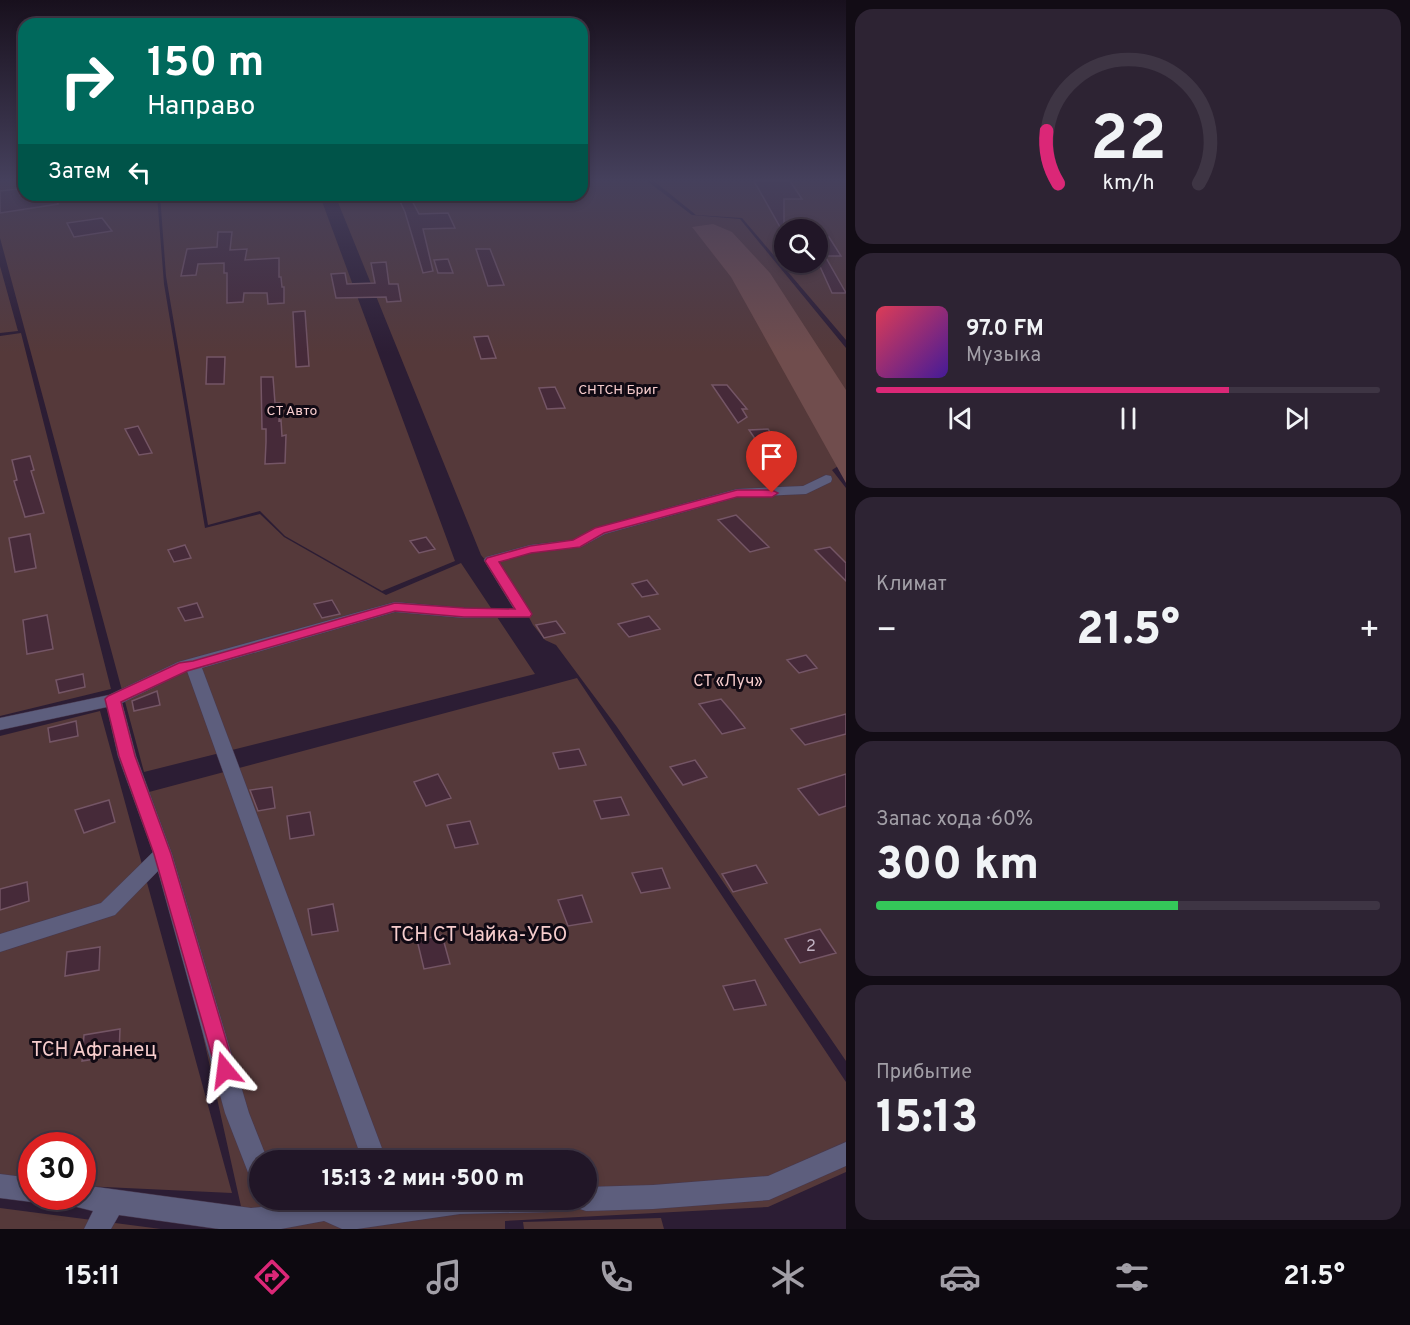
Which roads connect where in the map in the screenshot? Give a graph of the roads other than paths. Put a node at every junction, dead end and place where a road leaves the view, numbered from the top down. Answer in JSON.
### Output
{"nodes":[{"id":1,"x":826,"y":479,"type":"dead end"},
{"id":2,"x":193,"y":666,"type":"junction"},
{"id":3,"x":113,"y":699,"type":"junction"},
{"id":4,"x":0,"y":724,"type":"edge"},
{"id":5,"x":163,"y":854,"type":"junction"},
{"id":6,"x":0,"y":943,"type":"edge"},
{"id":7,"x":252,"y":1150,"type":"edge"},
{"id":8,"x":371,"y":1150,"type":"edge"},
{"id":9,"x":846,"y":1154,"type":"edge"},
{"id":10,"x":0,"y":1186,"type":"edge"},
{"id":11,"x":18,"y":1188,"type":"edge"},
{"id":12,"x":96,"y":1198,"type":"edge"},
{"id":13,"x":597,"y":1199,"type":"edge"},
{"id":14,"x":113,"y":1200,"type":"junction"},
{"id":15,"x":272,"y":1210,"type":"edge"},
{"id":16,"x":97,"y":1229,"type":"edge"}],
"edges":[{"from":1,"to":2,"type":"street"},
{"from":2,"to":3,"type":"street"},
{"from":2,"to":8,"type":"street"},
{"from":3,"to":4,"type":"street"},
{"from":3,"to":5,"type":"street"},
{"from":5,"to":6,"type":"street"},
{"from":5,"to":7,"type":"street"},
{"from":9,"to":13,"type":"street"},
{"from":10,"to":11,"type":"street"},
{"from":12,"to":14,"type":"street"},
{"from":14,"to":15,"type":"street"},
{"from":14,"to":16,"type":"street"}]}
